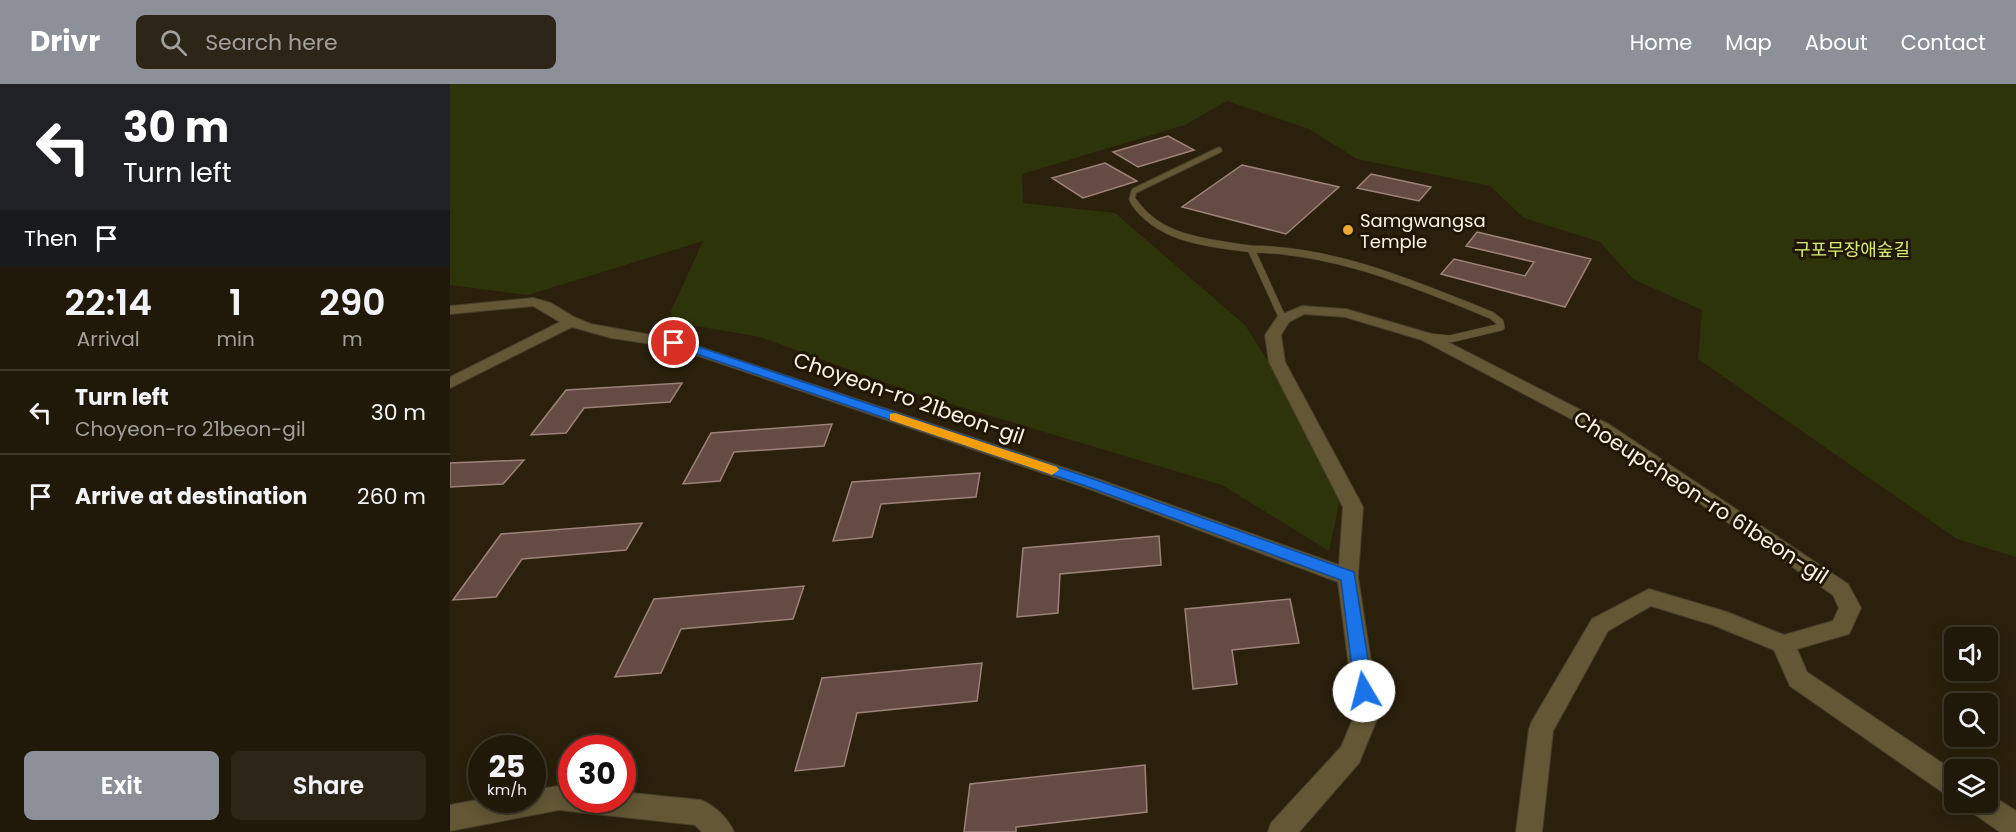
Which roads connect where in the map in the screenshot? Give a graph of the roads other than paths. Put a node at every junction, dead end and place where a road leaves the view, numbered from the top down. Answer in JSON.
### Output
{"nodes":[{"id":1,"x":1219,"y":150,"type":"dead end"},
{"id":2,"x":1251,"y":249,"type":"junction"},
{"id":3,"x":450,"y":310,"type":"edge"},
{"id":4,"x":1284,"y":319,"type":"junction"},
{"id":5,"x":571,"y":322,"type":"junction"},
{"id":6,"x":1427,"y":337,"type":"junction"},
{"id":7,"x":450,"y":383,"type":"edge"},
{"id":8,"x":1348,"y":577,"type":"junction"},
{"id":9,"x":1783,"y":644,"type":"junction"},
{"id":10,"x":1944,"y":778,"type":"edge"},
{"id":11,"x":1995,"y":813,"type":"edge"},
{"id":12,"x":450,"y":818,"type":"edge"},
{"id":13,"x":2016,"y":828,"type":"edge"},
{"id":14,"x":721,"y":832,"type":"edge"},
{"id":15,"x":1281,"y":832,"type":"edge"},
{"id":16,"x":1529,"y":832,"type":"edge"}],
"edges":[{"from":1,"to":2,"type":"lane"},
{"from":2,"to":4,"type":"lane"},
{"from":2,"to":6,"type":"lane"},
{"from":3,"to":5,"type":"street","name":"Choyeon-ro 21beon-gil"},
{"from":4,"to":6,"type":"street"},
{"from":4,"to":8,"type":"street"},
{"from":5,"to":7,"type":"street"},
{"from":5,"to":8,"type":"street","name":"Choyeon-ro 21beon-gil"},
{"from":6,"to":9,"type":"street","name":"Choeupcheon-ro 61beon-gil"},
{"from":8,"to":15,"type":"street"},
{"from":9,"to":10,"type":"street"},
{"from":9,"to":16,"type":"street"},
{"from":11,"to":13,"type":"street"},
{"from":12,"to":14,"type":"street"}]}
